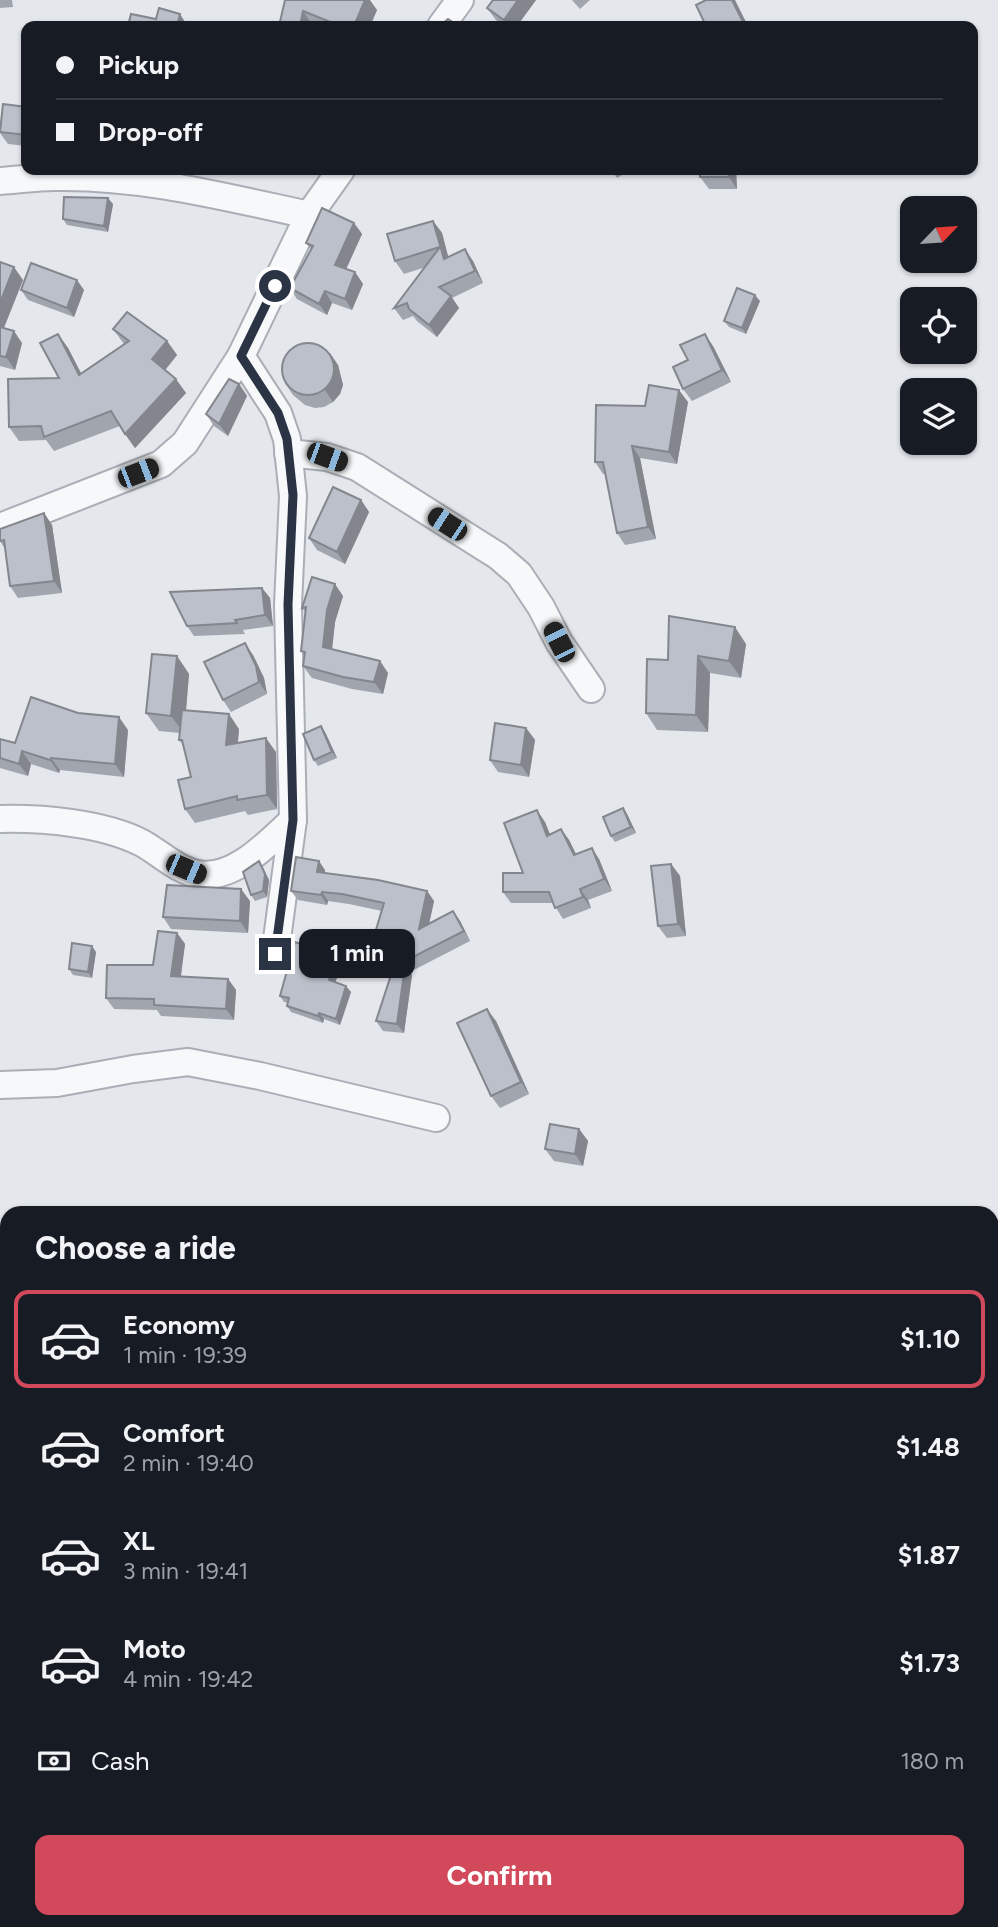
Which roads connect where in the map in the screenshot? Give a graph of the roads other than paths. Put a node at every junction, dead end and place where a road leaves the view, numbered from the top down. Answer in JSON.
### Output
{"nodes":[{"id":1,"x":460,"y":0,"type":"edge"},
{"id":2,"x":445,"y":21,"type":"edge"},
{"id":3,"x":337,"y":175,"type":"edge"},
{"id":4,"x":0,"y":181,"type":"edge"},
{"id":5,"x":309,"y":215,"type":"junction"},
{"id":6,"x":241,"y":356,"type":"junction"},
{"id":7,"x":288,"y":453,"type":"junction"},
{"id":8,"x":0,"y":527,"type":"edge"},
{"id":9,"x":591,"y":690,"type":"dead end"},
{"id":10,"x":0,"y":819,"type":"edge"},
{"id":11,"x":293,"y":820,"type":"junction"},
{"id":12,"x":275,"y":954,"type":"dead end"},
{"id":13,"x":0,"y":1085,"type":"edge"},
{"id":14,"x":436,"y":1118,"type":"dead end"}],
"edges":[{"from":1,"to":2,"type":"street"},
{"from":3,"to":5,"type":"street"},
{"from":4,"to":5,"type":"street"},
{"from":5,"to":6,"type":"street"},
{"from":6,"to":7,"type":"street"},
{"from":6,"to":8,"type":"street"},
{"from":7,"to":9,"type":"street"},
{"from":7,"to":11,"type":"street"},
{"from":10,"to":11,"type":"street"},
{"from":11,"to":12,"type":"street"},
{"from":13,"to":14,"type":"street"}]}
